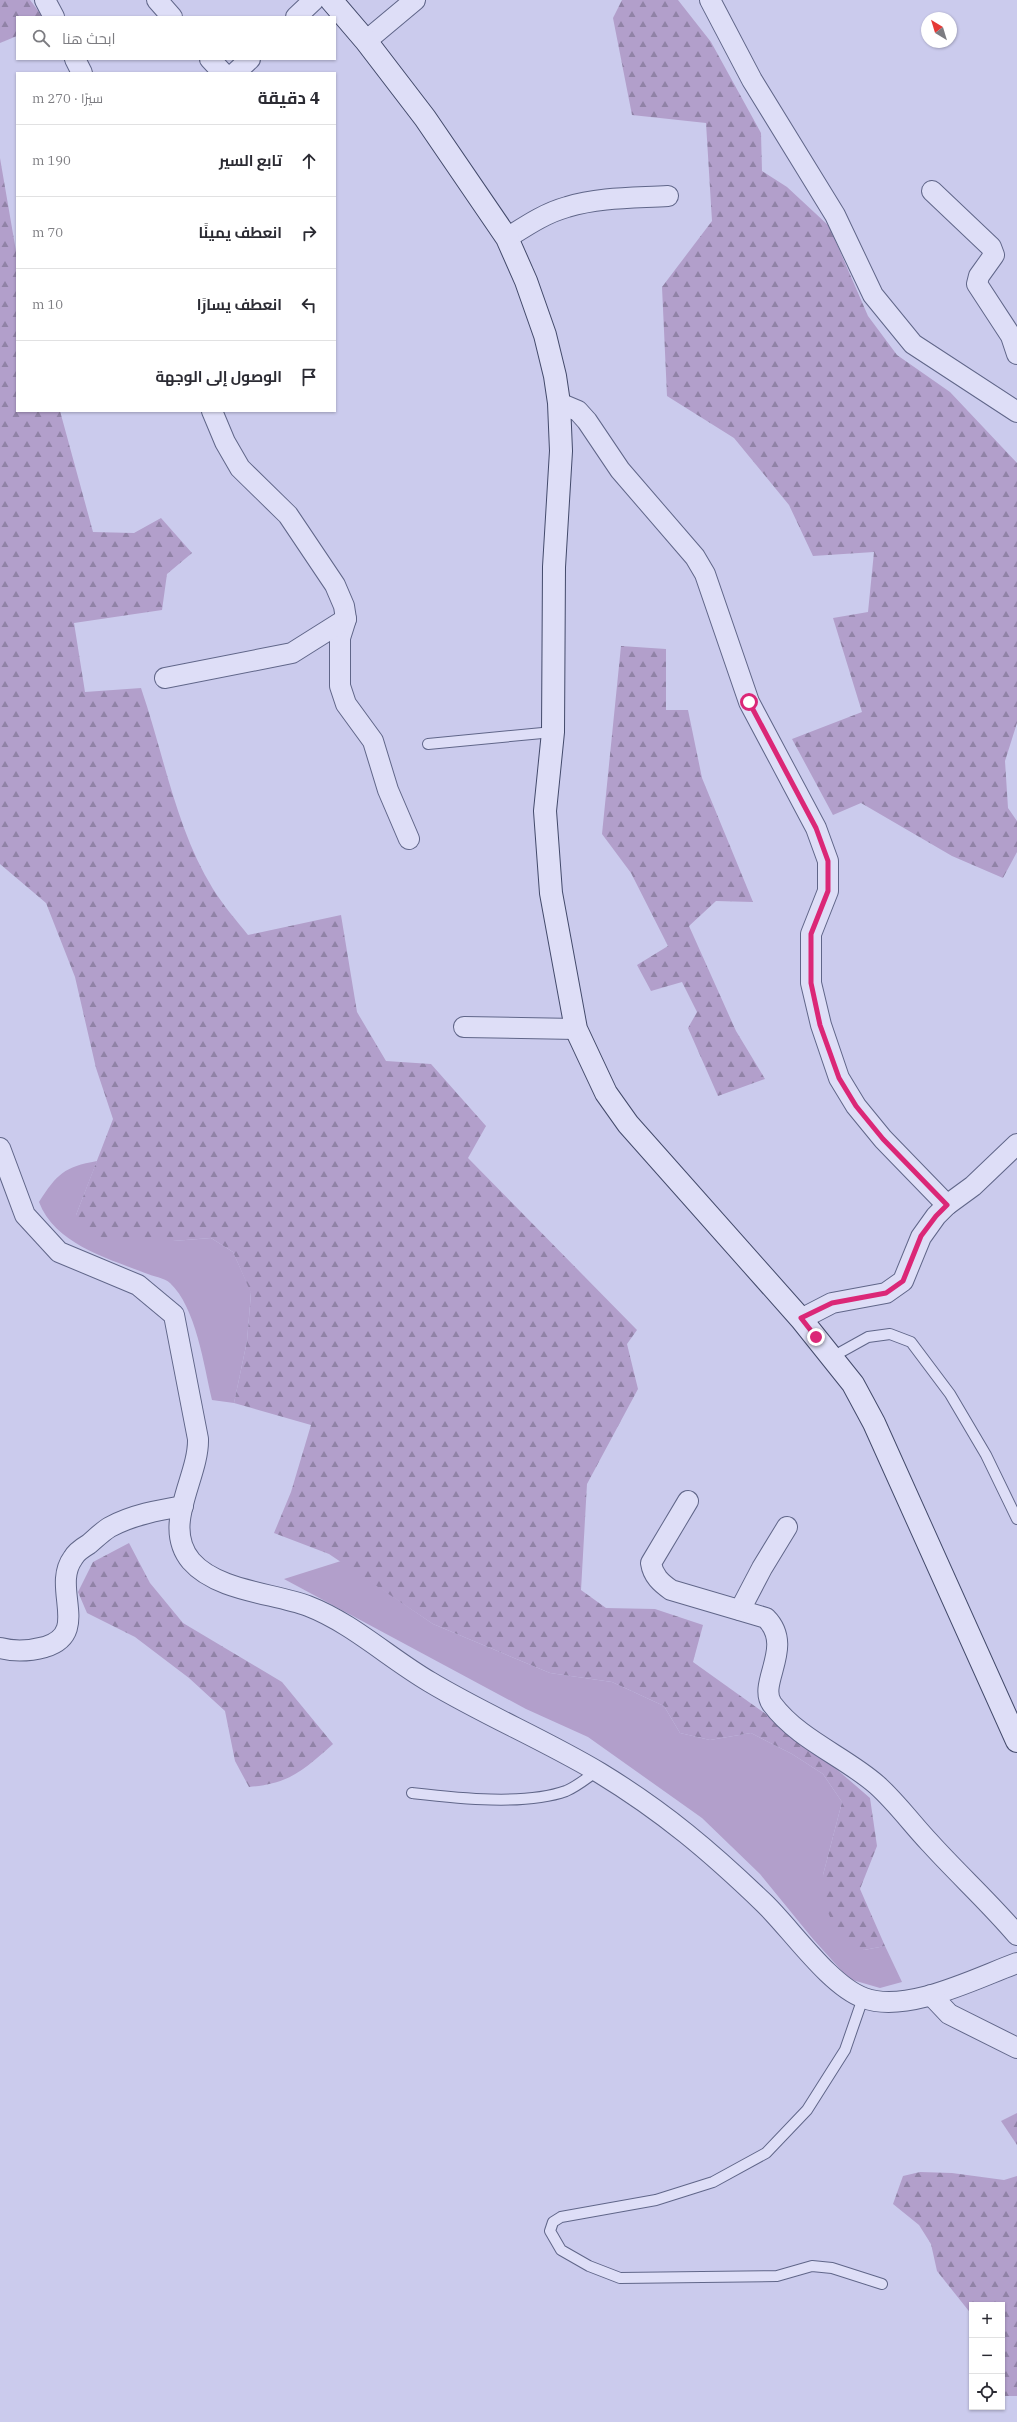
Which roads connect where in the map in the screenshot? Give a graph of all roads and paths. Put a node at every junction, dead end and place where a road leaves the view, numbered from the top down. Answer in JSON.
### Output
{"nodes":[{"id":1,"x":45,"y":0,"type":"edge"},
{"id":2,"x":157,"y":0,"type":"edge"},
{"id":3,"x":314,"y":0,"type":"edge"},
{"id":4,"x":331,"y":0,"type":"edge"},
{"id":5,"x":415,"y":0,"type":"edge"},
{"id":6,"x":710,"y":0,"type":"edge"},
{"id":7,"x":53,"y":16,"type":"edge"},
{"id":8,"x":171,"y":16,"type":"edge"},
{"id":9,"x":297,"y":16,"type":"edge"},
{"id":10,"x":366,"y":42,"type":"junction"},
{"id":11,"x":76,"y":60,"type":"edge"},
{"id":12,"x":211,"y":60,"type":"edge"},
{"id":13,"x":249,"y":60,"type":"edge"},
{"id":14,"x":82,"y":72,"type":"edge"},
{"id":15,"x":222,"y":72,"type":"edge"},
{"id":16,"x":236,"y":72,"type":"edge"},
{"id":17,"x":932,"y":191,"type":"dead end"},
{"id":18,"x":668,"y":196,"type":"dead end"},
{"id":19,"x":507,"y":238,"type":"junction"},
{"id":20,"x":1017,"y":354,"type":"edge"},
{"id":21,"x":559,"y":403,"type":"junction"},
{"id":22,"x":212,"y":412,"type":"edge"},
{"id":23,"x":1017,"y":412,"type":"edge"},
{"id":24,"x":346,"y":619,"type":"junction"},
{"id":25,"x":165,"y":678,"type":"dead end"},
{"id":26,"x":553,"y":732,"type":"junction"},
{"id":27,"x":428,"y":744,"type":"dead end"},
{"id":28,"x":409,"y":839,"type":"dead end"},
{"id":29,"x":464,"y":1027,"type":"dead end"},
{"id":30,"x":576,"y":1029,"type":"junction"},
{"id":31,"x":1017,"y":1144,"type":"edge"},
{"id":32,"x":0,"y":1148,"type":"edge"},
{"id":33,"x":947,"y":1205,"type":"junction"},
{"id":34,"x":801,"y":1318,"type":"junction"},
{"id":35,"x":832,"y":1357,"type":"junction"},
{"id":36,"x":688,"y":1501,"type":"dead end"},
{"id":37,"x":183,"y":1506,"type":"junction"},
{"id":38,"x":1017,"y":1519,"type":"edge"},
{"id":39,"x":787,"y":1527,"type":"dead end"},
{"id":40,"x":740,"y":1610,"type":"junction"},
{"id":41,"x":0,"y":1648,"type":"edge"},
{"id":42,"x":1017,"y":1741,"type":"edge"},
{"id":43,"x":597,"y":1771,"type":"junction"},
{"id":44,"x":412,"y":1793,"type":"dead end"},
{"id":45,"x":1017,"y":1935,"type":"edge"},
{"id":46,"x":1017,"y":1963,"type":"edge"},
{"id":47,"x":931,"y":1994,"type":"junction"},
{"id":48,"x":863,"y":1998,"type":"junction"},
{"id":49,"x":1017,"y":2048,"type":"edge"},
{"id":50,"x":882,"y":2284,"type":"dead end"}],
"edges":[{"from":1,"to":7,"type":"street"},
{"from":2,"to":8,"type":"street"},
{"from":3,"to":9,"type":"street"},
{"from":4,"to":10,"type":"street"},
{"from":5,"to":10,"type":"street"},
{"from":6,"to":23,"type":"street"},
{"from":10,"to":19,"type":"street"},
{"from":11,"to":14,"type":"street"},
{"from":12,"to":15,"type":"street"},
{"from":13,"to":16,"type":"street"},
{"from":17,"to":20,"type":"street"},
{"from":18,"to":19,"type":"street"},
{"from":19,"to":21,"type":"street"},
{"from":21,"to":26,"type":"street"},
{"from":21,"to":33,"type":"street"},
{"from":22,"to":24,"type":"street"},
{"from":24,"to":25,"type":"street"},
{"from":24,"to":28,"type":"street"},
{"from":26,"to":27,"type":"lane"},
{"from":26,"to":30,"type":"street"},
{"from":29,"to":30,"type":"street"},
{"from":30,"to":34,"type":"street"},
{"from":31,"to":33,"type":"street"},
{"from":32,"to":37,"type":"street"},
{"from":33,"to":34,"type":"street"},
{"from":34,"to":35,"type":"street"},
{"from":35,"to":38,"type":"lane"},
{"from":35,"to":42,"type":"street"},
{"from":36,"to":40,"type":"street"},
{"from":37,"to":41,"type":"street"},
{"from":37,"to":43,"type":"street"},
{"from":39,"to":40,"type":"street"},
{"from":40,"to":45,"type":"street"},
{"from":43,"to":44,"type":"lane"},
{"from":43,"to":48,"type":"street"},
{"from":46,"to":47,"type":"street"},
{"from":47,"to":48,"type":"street"},
{"from":47,"to":49,"type":"street"},
{"from":48,"to":50,"type":"lane"}]}
